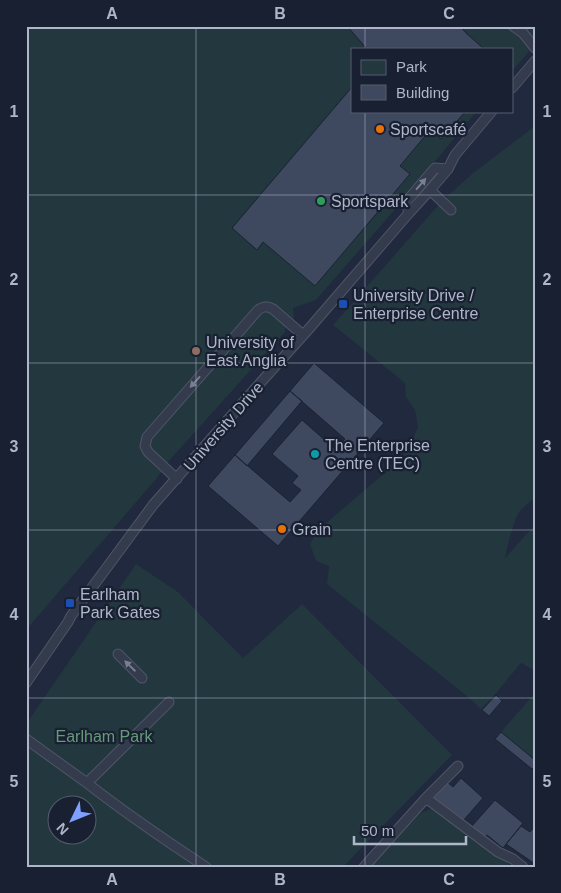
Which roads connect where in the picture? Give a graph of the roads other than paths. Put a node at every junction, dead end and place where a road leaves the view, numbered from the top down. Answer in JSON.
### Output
{"nodes":[{"id":1,"x":512,"y":26,"type":"edge"},
{"id":2,"x":535,"y":48,"type":"edge"},
{"id":3,"x":535,"y":61,"type":"edge"},
{"id":4,"x":514,"y":86,"type":"edge"},
{"id":5,"x":491,"y":112,"type":"edge"},
{"id":6,"x":448,"y":169,"type":"junction"},
{"id":7,"x":430,"y":190,"type":"junction"},
{"id":8,"x":451,"y":210,"type":"dead end"},
{"id":9,"x":409,"y":213,"type":"junction"},
{"id":10,"x":303,"y":335,"type":"junction"},
{"id":11,"x":176,"y":479,"type":"junction"},
{"id":12,"x":118,"y":654,"type":"dead end"},
{"id":13,"x":142,"y":678,"type":"dead end"},
{"id":14,"x":26,"y":683,"type":"edge"},
{"id":15,"x":169,"y":702,"type":"dead end"},
{"id":16,"x":26,"y":739,"type":"edge"},
{"id":17,"x":458,"y":766,"type":"dead end"},
{"id":18,"x":87,"y":783,"type":"junction"},
{"id":19,"x":426,"y":798,"type":"junction"},
{"id":20,"x":206,"y":867,"type":"edge"},
{"id":21,"x":364,"y":867,"type":"edge"},
{"id":22,"x":524,"y":867,"type":"edge"}],
"edges":[{"from":1,"to":2,"type":"lane"},
{"from":3,"to":4,"type":"lane"},
{"from":5,"to":6,"type":"lane","name":"University Drive"},
{"from":6,"to":7,"type":"lane","name":"University Drive"},
{"from":9,"to":6,"type":"lane","one_way":true},
{"from":7,"to":8,"type":"lane"},
{"from":7,"to":9,"type":"lane","name":"University Drive"},
{"from":9,"to":10,"type":"lane","name":"University Drive"},
{"from":10,"to":11,"type":"lane","name":"University Drive"},
{"from":10,"to":11,"type":"lane","one_way":true},
{"from":11,"to":14,"type":"lane","name":"University Drive"},
{"from":13,"to":12,"type":"lane","one_way":true},
{"from":15,"to":18,"type":"lane"},
{"from":16,"to":18,"type":"lane"},
{"from":17,"to":19,"type":"lane"},
{"from":18,"to":20,"type":"lane"},
{"from":19,"to":21,"type":"lane"},
{"from":19,"to":22,"type":"lane"}]}
